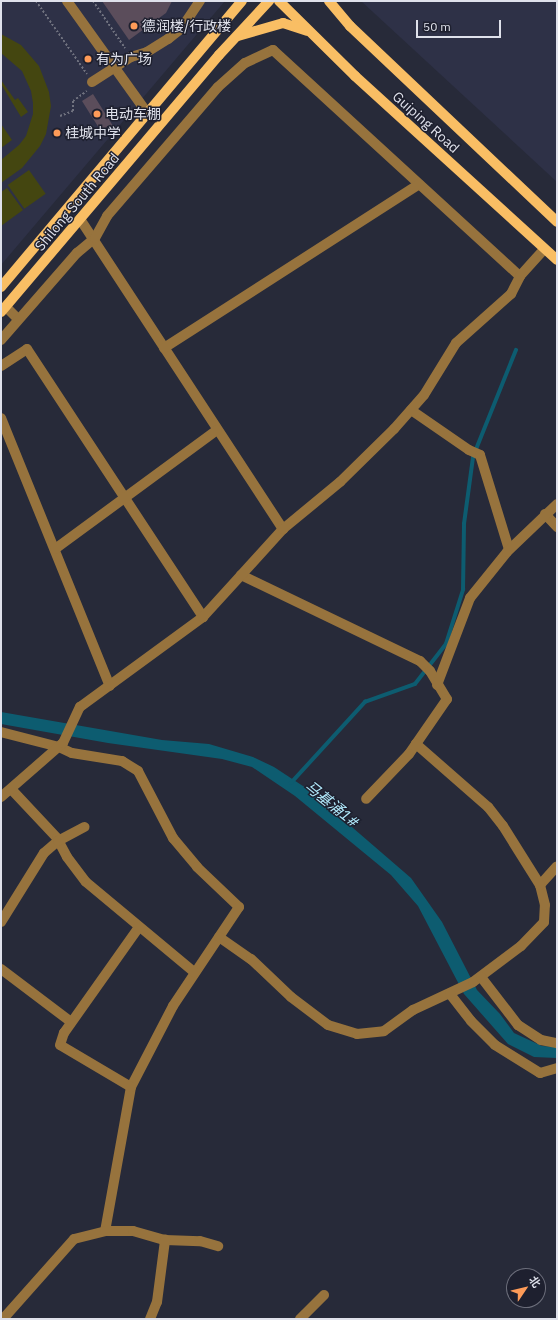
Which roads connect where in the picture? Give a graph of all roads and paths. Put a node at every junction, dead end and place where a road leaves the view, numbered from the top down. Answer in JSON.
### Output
{"nodes":[{"id":1,"x":36,"y":1,"type":"edge"},
{"id":2,"x":67,"y":1,"type":"edge"},
{"id":3,"x":93,"y":1,"type":"edge"},
{"id":4,"x":200,"y":1,"type":"edge"},
{"id":5,"x":269,"y":1,"type":"edge"},
{"id":6,"x":279,"y":1,"type":"edge"},
{"id":7,"x":329,"y":1,"type":"edge"},
{"id":8,"x":339,"y":1,"type":"edge"},
{"id":9,"x":241,"y":2,"type":"edge"},
{"id":10,"x":350,"y":26,"type":"junction"},
{"id":11,"x":311,"y":32,"type":"junction"},
{"id":12,"x":237,"y":36,"type":"junction"},
{"id":13,"x":131,"y":56,"type":"junction"},
{"id":14,"x":113,"y":68,"type":"junction"},
{"id":15,"x":92,"y":82,"type":"junction"},
{"id":16,"x":148,"y":114,"type":"junction"},
{"id":17,"x":60,"y":116,"type":"dead end"},
{"id":18,"x":419,"y":184,"type":"junction"},
{"id":19,"x":80,"y":219,"type":"junction"},
{"id":20,"x":557,"y":222,"type":"edge"},
{"id":21,"x":95,"y":238,"type":"junction"},
{"id":22,"x":544,"y":249,"type":"junction"},
{"id":23,"x":557,"y":260,"type":"edge"},
{"id":24,"x":520,"y":276,"type":"junction"},
{"id":25,"x":1,"y":287,"type":"edge"},
{"id":26,"x":3,"y":310,"type":"edge"},
{"id":27,"x":18,"y":319,"type":"junction"},
{"id":28,"x":1,"y":340,"type":"edge"},
{"id":29,"x":164,"y":348,"type":"junction"},
{"id":30,"x":1,"y":366,"type":"edge"},
{"id":31,"x":411,"y":410,"type":"junction"},
{"id":32,"x":1,"y":418,"type":"edge"},
{"id":33,"x":217,"y":430,"type":"junction"},
{"id":34,"x":125,"y":499,"type":"junction"},
{"id":35,"x":557,"y":504,"type":"edge"},
{"id":36,"x":545,"y":514,"type":"junction"},
{"id":37,"x":557,"y":527,"type":"edge"},
{"id":38,"x":283,"y":529,"type":"junction"},
{"id":39,"x":55,"y":549,"type":"junction"},
{"id":40,"x":509,"y":549,"type":"junction"},
{"id":41,"x":241,"y":575,"type":"junction"},
{"id":42,"x":203,"y":617,"type":"junction"},
{"id":43,"x":437,"y":685,"type":"junction"},
{"id":44,"x":110,"y":686,"type":"junction"},
{"id":45,"x":1,"y":732,"type":"edge"},
{"id":46,"x":416,"y":744,"type":"junction"},
{"id":47,"x":61,"y":745,"type":"junction"},
{"id":48,"x":12,"y":790,"type":"junction"},
{"id":49,"x":1,"y":797,"type":"edge"},
{"id":50,"x":366,"y":799,"type":"dead end"},
{"id":51,"x":84,"y":827,"type":"dead end"},
{"id":52,"x":58,"y":840,"type":"junction"},
{"id":53,"x":557,"y":866,"type":"edge"},
{"id":54,"x":540,"y":885,"type":"junction"},
{"id":55,"x":1,"y":922,"type":"edge"},
{"id":56,"x":139,"y":927,"type":"junction"},
{"id":57,"x":219,"y":937,"type":"junction"},
{"id":58,"x":1,"y":969,"type":"edge"},
{"id":59,"x":194,"y":972,"type":"junction"},
{"id":60,"x":477,"y":980,"type":"junction"},
{"id":61,"x":454,"y":993,"type":"junction"},
{"id":62,"x":71,"y":1022,"type":"junction"},
{"id":63,"x":557,"y":1043,"type":"edge"},
{"id":64,"x":557,"y":1068,"type":"edge"},
{"id":65,"x":131,"y":1087,"type":"junction"},
{"id":66,"x":105,"y":1231,"type":"junction"},
{"id":67,"x":165,"y":1240,"type":"junction"},
{"id":68,"x":218,"y":1246,"type":"dead end"},
{"id":69,"x":324,"y":1295,"type":"dead end"},
{"id":70,"x":3,"y":1319,"type":"edge"},
{"id":71,"x":150,"y":1319,"type":"edge"},
{"id":72,"x":300,"y":1319,"type":"edge"}],
"edges":[{"from":1,"to":15,"type":"path"},
{"from":2,"to":14,"type":"street"},
{"from":3,"to":13,"type":"path"},
{"from":4,"to":13,"type":"street"},
{"from":5,"to":12,"type":"main road","name":"Shilong South Road"},
{"from":6,"to":11,"type":"main road","name":"Guiping Road"},
{"from":7,"to":10,"type":"main road","name":"Guiping Road"},
{"from":8,"to":10,"type":"main road"},
{"from":9,"to":16,"type":"main road","name":"Shilong South Road"},
{"from":10,"to":20,"type":"main road","name":"Guiping Road"},
{"from":11,"to":12,"type":"main road"},
{"from":11,"to":22,"type":"main road","name":"Guiping Road"},
{"from":12,"to":19,"type":"main road","name":"Shilong South Road"},
{"from":13,"to":14,"type":"street"},
{"from":14,"to":15,"type":"street"},
{"from":14,"to":16,"type":"street"},
{"from":15,"to":17,"type":"path"},
{"from":16,"to":25,"type":"main road","name":"Shilong South Road"},
{"from":18,"to":21,"type":"street"},
{"from":18,"to":24,"type":"street"},
{"from":18,"to":29,"type":"street"},
{"from":19,"to":21,"type":"street"},
{"from":19,"to":26,"type":"main road","name":"Shilong South Road"},
{"from":21,"to":27,"type":"street"},
{"from":21,"to":29,"type":"street"},
{"from":22,"to":23,"type":"main road","name":"Guiping Road"},
{"from":22,"to":24,"type":"street"},
{"from":24,"to":31,"type":"street"},
{"from":26,"to":27,"type":"street"},
{"from":27,"to":28,"type":"street"},
{"from":29,"to":33,"type":"street"},
{"from":30,"to":34,"type":"street"},
{"from":31,"to":38,"type":"street"},
{"from":31,"to":40,"type":"street"},
{"from":32,"to":39,"type":"street"},
{"from":33,"to":34,"type":"street"},
{"from":33,"to":38,"type":"street"},
{"from":34,"to":39,"type":"street"},
{"from":34,"to":42,"type":"street"},
{"from":35,"to":36,"type":"street"},
{"from":36,"to":37,"type":"street"},
{"from":36,"to":40,"type":"street"},
{"from":38,"to":41,"type":"street"},
{"from":39,"to":44,"type":"street"},
{"from":40,"to":43,"type":"street"},
{"from":41,"to":42,"type":"street"},
{"from":41,"to":43,"type":"street"},
{"from":42,"to":44,"type":"street"},
{"from":43,"to":46,"type":"street"},
{"from":44,"to":47,"type":"street"},
{"from":45,"to":47,"type":"street"},
{"from":46,"to":50,"type":"street"},
{"from":46,"to":54,"type":"street"},
{"from":47,"to":48,"type":"street"},
{"from":47,"to":57,"type":"street"},
{"from":48,"to":49,"type":"street"},
{"from":48,"to":52,"type":"street"},
{"from":51,"to":52,"type":"street"},
{"from":52,"to":55,"type":"street"},
{"from":52,"to":56,"type":"street"},
{"from":53,"to":54,"type":"street"},
{"from":54,"to":60,"type":"street"},
{"from":56,"to":59,"type":"street"},
{"from":56,"to":62,"type":"street"},
{"from":57,"to":59,"type":"street"},
{"from":57,"to":61,"type":"street"},
{"from":58,"to":62,"type":"street"},
{"from":59,"to":65,"type":"street"},
{"from":60,"to":61,"type":"street"},
{"from":60,"to":63,"type":"street"},
{"from":61,"to":64,"type":"street"},
{"from":62,"to":65,"type":"street"},
{"from":65,"to":66,"type":"street"},
{"from":66,"to":67,"type":"street"},
{"from":66,"to":70,"type":"street"},
{"from":67,"to":68,"type":"street"},
{"from":67,"to":71,"type":"street"},
{"from":69,"to":72,"type":"street"}]}
